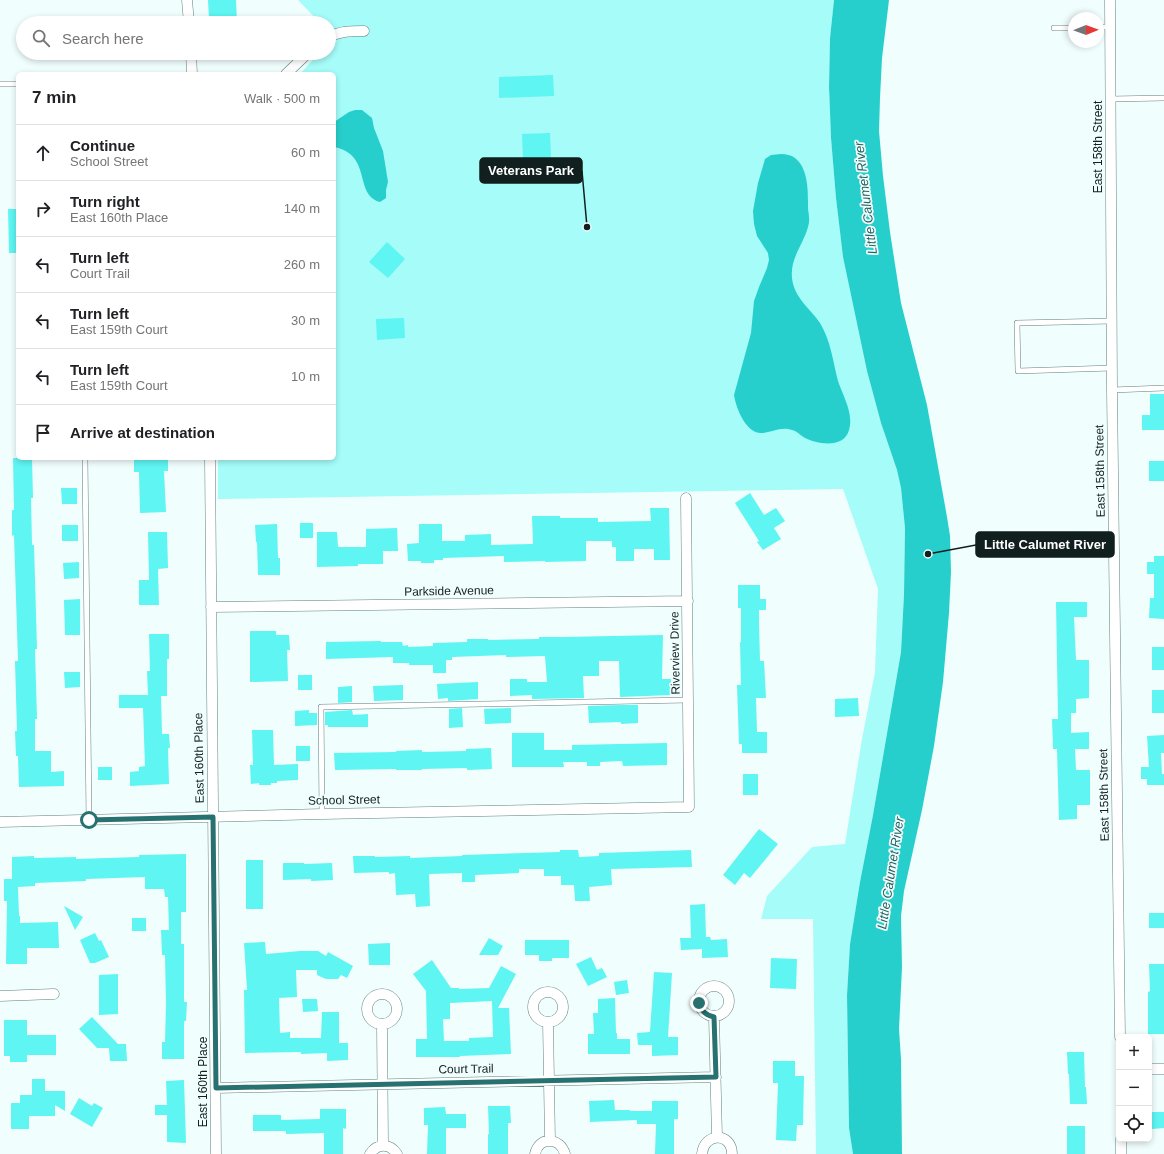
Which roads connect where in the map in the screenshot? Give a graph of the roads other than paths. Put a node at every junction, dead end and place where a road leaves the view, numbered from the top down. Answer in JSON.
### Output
{"nodes":[{"id":1,"x":187,"y":0,"type":"edge"},
{"id":2,"x":1110,"y":0,"type":"edge"},
{"id":3,"x":188,"y":16,"type":"edge"},
{"id":4,"x":1110,"y":27,"type":"junction"},
{"id":5,"x":1054,"y":28,"type":"dead end"},
{"id":6,"x":1068,"y":28,"type":"edge"},
{"id":7,"x":1104,"y":28,"type":"edge"},
{"id":8,"x":364,"y":31,"type":"dead end"},
{"id":9,"x":336,"y":34,"type":"edge"},
{"id":10,"x":191,"y":60,"type":"edge"},
{"id":11,"x":301,"y":60,"type":"edge"},
{"id":12,"x":192,"y":72,"type":"edge"},
{"id":13,"x":288,"y":72,"type":"edge"},
{"id":14,"x":0,"y":84,"type":"edge"},
{"id":15,"x":16,"y":84,"type":"edge"},
{"id":16,"x":1164,"y":98,"type":"edge"},
{"id":17,"x":1111,"y":99,"type":"junction"},
{"id":18,"x":1112,"y":321,"type":"junction"},
{"id":19,"x":1112,"y":368,"type":"junction"},
{"id":20,"x":1164,"y":388,"type":"edge"},
{"id":21,"x":1112,"y":390,"type":"junction"},
{"id":22,"x":86,"y":460,"type":"edge"},
{"id":23,"x":210,"y":460,"type":"edge"},
{"id":24,"x":686,"y":498,"type":"dead end"},
{"id":25,"x":688,"y":601,"type":"junction"},
{"id":26,"x":211,"y":607,"type":"junction"},
{"id":27,"x":688,"y":700,"type":"junction"},
{"id":28,"x":689,"y":808,"type":"joint"},
{"id":29,"x":322,"y":814,"type":"junction"},
{"id":30,"x":213,"y":817,"type":"junction"},
{"id":31,"x":89,"y":820,"type":"junction"},
{"id":32,"x":0,"y":822,"type":"edge"},
{"id":33,"x":54,"y":994,"type":"dead end"},
{"id":34,"x":0,"y":996,"type":"edge"},
{"id":35,"x":714,"y":1017,"type":"dead end"},
{"id":36,"x":548,"y":1022,"type":"dead end"},
{"id":37,"x":382,"y":1024,"type":"dead end"},
{"id":38,"x":1120,"y":1034,"type":"edge"},
{"id":39,"x":1152,"y":1069,"type":"edge"},
{"id":40,"x":1164,"y":1069,"type":"edge"},
{"id":41,"x":716,"y":1077,"type":"junction"},
{"id":42,"x":549,"y":1080,"type":"junction"},
{"id":43,"x":383,"y":1084,"type":"junction"},
{"id":44,"x":216,"y":1088,"type":"junction"},
{"id":45,"x":717,"y":1137,"type":"junction"},
{"id":46,"x":550,"y":1141,"type":"junction"},
{"id":47,"x":1121,"y":1142,"type":"edge"},
{"id":48,"x":383,"y":1145,"type":"junction"},
{"id":49,"x":216,"y":1154,"type":"edge"},
{"id":50,"x":370,"y":1154,"type":"edge"},
{"id":51,"x":397,"y":1154,"type":"edge"},
{"id":52,"x":535,"y":1154,"type":"edge"},
{"id":53,"x":565,"y":1154,"type":"edge"},
{"id":54,"x":702,"y":1154,"type":"edge"},
{"id":55,"x":732,"y":1154,"type":"edge"},
{"id":56,"x":1121,"y":1154,"type":"edge"}],
"edges":[{"from":1,"to":3,"type":"street"},
{"from":2,"to":4,"type":"street","name":"East 158th Street"},
{"from":4,"to":7,"type":"lane"},
{"from":4,"to":17,"type":"street","name":"East 158th Street"},
{"from":5,"to":6,"type":"lane"},
{"from":8,"to":9,"type":"street"},
{"from":10,"to":12,"type":"street"},
{"from":11,"to":13,"type":"street"},
{"from":14,"to":15,"type":"lane"},
{"from":16,"to":17,"type":"lane"},
{"from":17,"to":18,"type":"street","name":"East 158th Street"},
{"from":18,"to":19,"type":"street","name":"East 158th Street"},
{"from":18,"to":19,"type":"lane"},
{"from":19,"to":21,"type":"street","name":"East 158th Street"},
{"from":20,"to":21,"type":"lane"},
{"from":21,"to":38,"type":"street","name":"East 158th Street"},
{"from":22,"to":31,"type":"lane"},
{"from":23,"to":26,"type":"street","name":"East 160th Place"},
{"from":24,"to":25,"type":"street","name":"Riverview Drive"},
{"from":25,"to":26,"type":"street","name":"Parkside Avenue"},
{"from":25,"to":27,"type":"street","name":"Riverview Drive"},
{"from":26,"to":30,"type":"street","name":"East 160th Place"},
{"from":27,"to":28,"type":"street","name":"Riverview Drive"},
{"from":27,"to":29,"type":"lane"},
{"from":28,"to":29,"type":"street","name":"School Street"},
{"from":29,"to":30,"type":"street","name":"School Street"},
{"from":30,"to":31,"type":"street","name":"School Street"},
{"from":30,"to":44,"type":"street","name":"East 160th Place"},
{"from":31,"to":32,"type":"street","name":"School Street"},
{"from":33,"to":34,"type":"street"},
{"from":35,"to":41,"type":"street"},
{"from":36,"to":42,"type":"street"},
{"from":37,"to":43,"type":"street"},
{"from":39,"to":40,"type":"street"},
{"from":41,"to":42,"type":"street","name":"Court Trail"},
{"from":41,"to":45,"type":"street"},
{"from":42,"to":43,"type":"street","name":"Court Trail"},
{"from":42,"to":46,"type":"street"},
{"from":43,"to":44,"type":"street","name":"Court Trail"},
{"from":43,"to":48,"type":"street"},
{"from":44,"to":49,"type":"street","name":"East 160th Place"},
{"from":45,"to":54,"type":"street"},
{"from":45,"to":55,"type":"street"},
{"from":46,"to":52,"type":"street"},
{"from":46,"to":53,"type":"street"},
{"from":47,"to":56,"type":"street"},
{"from":48,"to":50,"type":"street"},
{"from":48,"to":51,"type":"street"}]}
